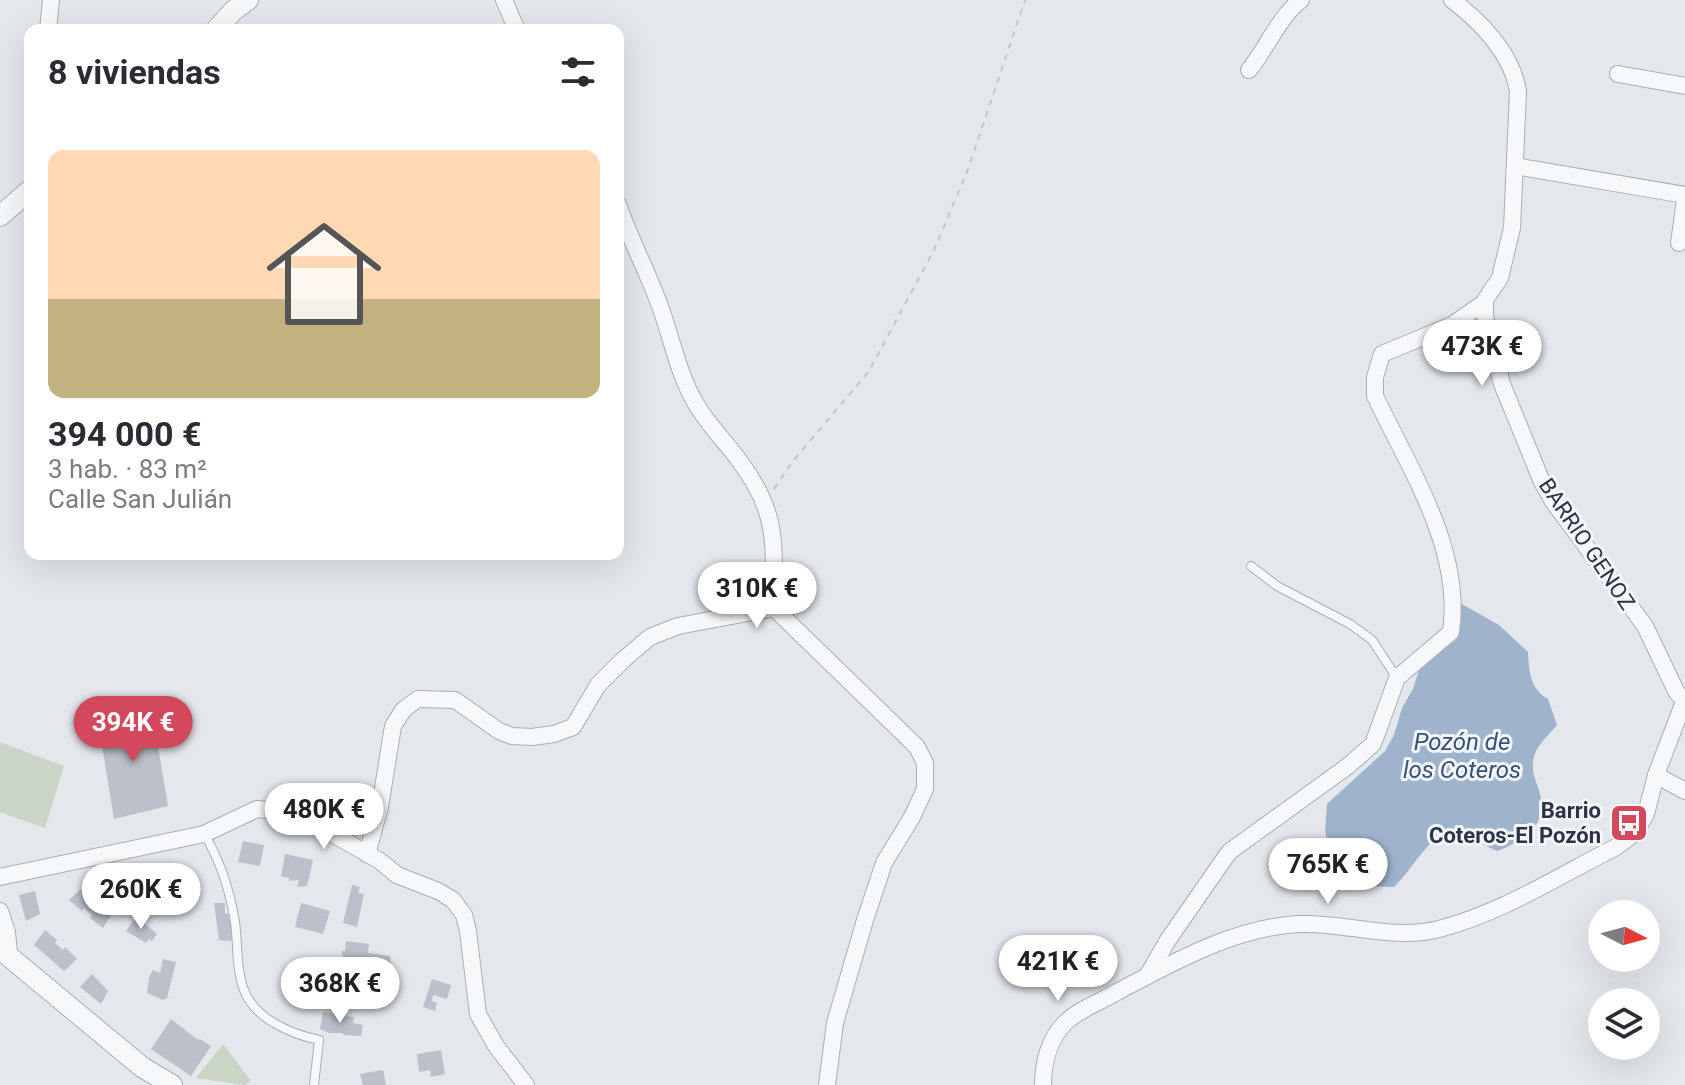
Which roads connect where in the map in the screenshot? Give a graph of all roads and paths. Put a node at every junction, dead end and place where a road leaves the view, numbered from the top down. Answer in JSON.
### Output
{"nodes":[{"id":1,"x":51,"y":0,"type":"edge"},
{"id":2,"x":248,"y":0,"type":"edge"},
{"id":3,"x":504,"y":0,"type":"edge"},
{"id":4,"x":1025,"y":0,"type":"edge"},
{"id":5,"x":1301,"y":0,"type":"edge"},
{"id":6,"x":1452,"y":0,"type":"edge"},
{"id":7,"x":1480,"y":0,"type":"edge"},
{"id":8,"x":1476,"y":18,"type":"junction"},
{"id":9,"x":49,"y":24,"type":"edge"},
{"id":10,"x":221,"y":24,"type":"edge"},
{"id":11,"x":514,"y":24,"type":"edge"},
{"id":12,"x":1249,"y":70,"type":"dead end"},
{"id":13,"x":1618,"y":74,"type":"dead end"},
{"id":14,"x":1685,"y":86,"type":"edge"},
{"id":15,"x":1515,"y":166,"type":"junction"},
{"id":16,"x":24,"y":194,"type":"edge"},
{"id":17,"x":1685,"y":198,"type":"edge"},
{"id":18,"x":0,"y":216,"type":"edge"},
{"id":19,"x":624,"y":221,"type":"edge"},
{"id":20,"x":1679,"y":243,"type":"dead end"},
{"id":21,"x":1485,"y":302,"type":"junction"},
{"id":22,"x":766,"y":502,"type":"junction"},
{"id":23,"x":1251,"y":566,"type":"dead end"},
{"id":24,"x":774,"y":608,"type":"junction"},
{"id":25,"x":1397,"y":678,"type":"junction"},
{"id":26,"x":1684,"y":699,"type":"edge"},
{"id":27,"x":1656,"y":775,"type":"junction"},
{"id":28,"x":1685,"y":791,"type":"edge"},
{"id":29,"x":204,"y":834,"type":"junction"},
{"id":30,"x":367,"y":854,"type":"junction"},
{"id":31,"x":0,"y":877,"type":"edge"},
{"id":32,"x":0,"y":911,"type":"edge"},
{"id":33,"x":4,"y":952,"type":"edge"},
{"id":34,"x":1147,"y":976,"type":"junction"},
{"id":35,"x":172,"y":1085,"type":"edge"},
{"id":36,"x":314,"y":1085,"type":"edge"},
{"id":37,"x":526,"y":1085,"type":"edge"},
{"id":38,"x":827,"y":1085,"type":"edge"},
{"id":39,"x":1043,"y":1085,"type":"edge"}],
"edges":[{"from":1,"to":9,"type":"street"},
{"from":2,"to":10,"type":"street"},
{"from":3,"to":11,"type":"street"},
{"from":4,"to":22,"type":"path"},
{"from":5,"to":12,"type":"street"},
{"from":6,"to":8,"type":"street"},
{"from":7,"to":8,"type":"street"},
{"from":8,"to":15,"type":"street"},
{"from":13,"to":14,"type":"street"},
{"from":15,"to":17,"type":"street"},
{"from":15,"to":21,"type":"street"},
{"from":16,"to":18,"type":"street"},
{"from":17,"to":20,"type":"street"},
{"from":19,"to":22,"type":"street"},
{"from":21,"to":25,"type":"street"},
{"from":21,"to":26,"type":"street","name":"BARRIO GENOZ"},
{"from":22,"to":24,"type":"street"},
{"from":23,"to":25,"type":"lane"},
{"from":24,"to":30,"type":"street"},
{"from":24,"to":38,"type":"street"},
{"from":25,"to":34,"type":"street"},
{"from":26,"to":27,"type":"street"},
{"from":27,"to":28,"type":"street"},
{"from":27,"to":34,"type":"street"},
{"from":29,"to":30,"type":"street"},
{"from":29,"to":31,"type":"street"},
{"from":29,"to":36,"type":"lane"},
{"from":30,"to":37,"type":"street"},
{"from":32,"to":33,"type":"street"},
{"from":33,"to":35,"type":"street"},
{"from":34,"to":39,"type":"street"}]}
